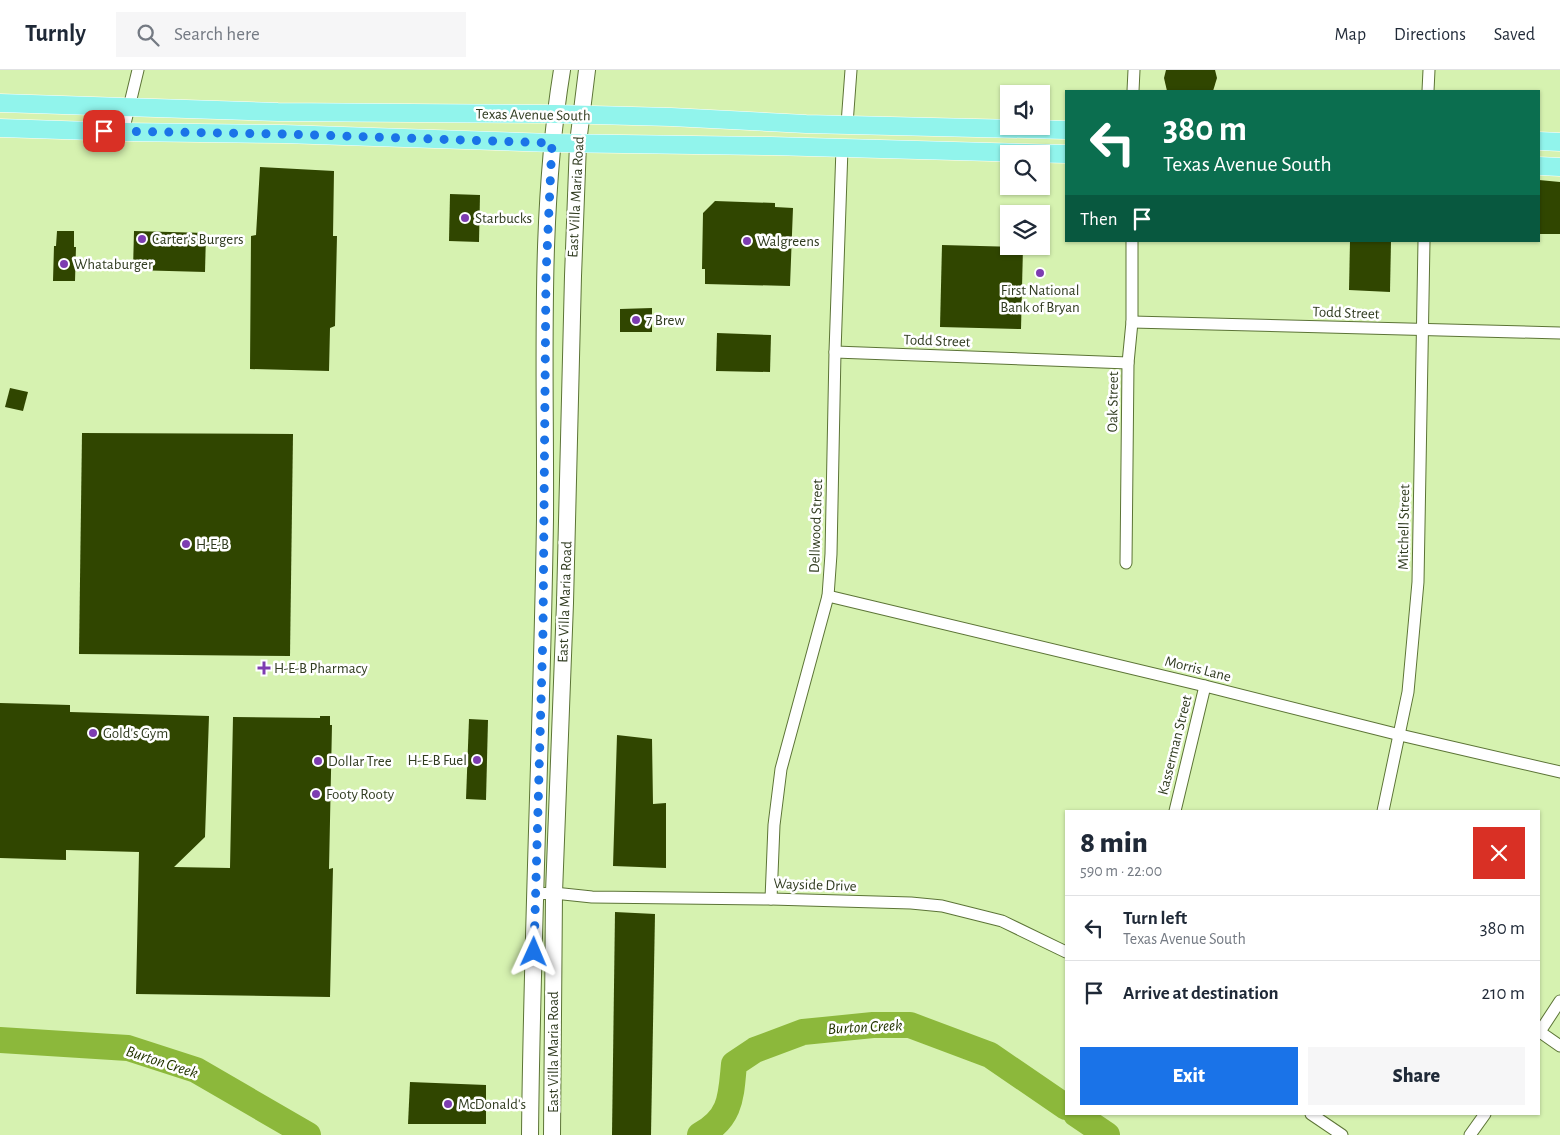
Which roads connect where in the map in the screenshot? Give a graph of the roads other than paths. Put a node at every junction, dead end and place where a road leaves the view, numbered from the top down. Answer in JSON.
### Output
{"nodes":[{"id":1,"x":138,"y":70,"type":"edge"},
{"id":2,"x":562,"y":70,"type":"edge"},
{"id":3,"x":587,"y":70,"type":"edge"},
{"id":4,"x":850,"y":70,"type":"edge"},
{"id":5,"x":1134,"y":70,"type":"edge"},
{"id":6,"x":1429,"y":70,"type":"edge"},
{"id":7,"x":1133,"y":90,"type":"edge"},
{"id":8,"x":1428,"y":90,"type":"edge"},
{"id":9,"x":0,"y":103,"type":"edge"},
{"id":10,"x":129,"y":106,"type":"junction"},
{"id":11,"x":555,"y":114,"type":"junction"},
{"id":12,"x":580,"y":116,"type":"junction"},
{"id":13,"x":847,"y":124,"type":"junction"},
{"id":14,"x":0,"y":128,"type":"edge"},
{"id":15,"x":1065,"y":130,"type":"edge"},
{"id":16,"x":123,"y":132,"type":"junction"},
{"id":17,"x":1540,"y":141,"type":"edge"},
{"id":18,"x":1560,"y":142,"type":"edge"},
{"id":19,"x":552,"y":143,"type":"junction"},
{"id":20,"x":578,"y":143,"type":"junction"},
{"id":21,"x":842,"y":148,"type":"junction"},
{"id":22,"x":1065,"y":154,"type":"edge"},
{"id":23,"x":1540,"y":166,"type":"edge"},
{"id":24,"x":1560,"y":167,"type":"edge"},
{"id":25,"x":1132,"y":242,"type":"edge"},
{"id":26,"x":1424,"y":242,"type":"edge"},
{"id":27,"x":1132,"y":322,"type":"junction"},
{"id":28,"x":1423,"y":330,"type":"junction"},
{"id":29,"x":1560,"y":334,"type":"edge"},
{"id":30,"x":835,"y":352,"type":"junction"},
{"id":31,"x":1128,"y":363,"type":"junction"},
{"id":32,"x":1126,"y":562,"type":"dead end"},
{"id":33,"x":828,"y":596,"type":"junction"},
{"id":34,"x":1205,"y":686,"type":"junction"},
{"id":35,"x":1400,"y":735,"type":"junction"},
{"id":36,"x":1560,"y":772,"type":"edge"},
{"id":37,"x":1175,"y":810,"type":"edge"},
{"id":38,"x":1383,"y":810,"type":"edge"},
{"id":39,"x":554,"y":893,"type":"junction"},
{"id":40,"x":536,"y":894,"type":"junction"},
{"id":41,"x":771,"y":899,"type":"junction"},
{"id":42,"x":1065,"y":952,"type":"edge"},
{"id":43,"x":1560,"y":1001,"type":"edge"},
{"id":44,"x":1540,"y":1031,"type":"edge"},
{"id":45,"x":1540,"y":1034,"type":"edge"},
{"id":46,"x":1560,"y":1046,"type":"edge"},
{"id":47,"x":1312,"y":1115,"type":"edge"},
{"id":48,"x":1484,"y":1115,"type":"edge"},
{"id":49,"x":530,"y":1135,"type":"edge"},
{"id":50,"x":552,"y":1135,"type":"edge"},
{"id":51,"x":1342,"y":1135,"type":"edge"},
{"id":52,"x":1470,"y":1135,"type":"edge"}],
"edges":[{"from":1,"to":10,"type":"street"},
{"from":2,"to":11,"type":"main road","name":"East Villa Maria Road"},
{"from":3,"to":12,"type":"main road","name":"East Villa Maria Road"},
{"from":4,"to":13,"type":"street"},
{"from":5,"to":7,"type":"street"},
{"from":6,"to":8,"type":"street"},
{"from":9,"to":10,"type":"main road","name":"Texas Avenue South"},
{"from":10,"to":11,"type":"main road","name":"Texas Avenue South"},
{"from":10,"to":16,"type":"street"},
{"from":11,"to":12,"type":"main road","name":"Texas Avenue South"},
{"from":11,"to":19,"type":"main road","name":"East Villa Maria Road"},
{"from":12,"to":13,"type":"main road","name":"Texas Avenue South"},
{"from":12,"to":20,"type":"main road","name":"East Villa Maria Road"},
{"from":13,"to":15,"type":"main road","name":"Texas Avenue South"},
{"from":14,"to":16,"type":"main road","name":"Texas Avenue South"},
{"from":16,"to":19,"type":"main road","name":"Texas Avenue South"},
{"from":17,"to":18,"type":"main road"},
{"from":19,"to":20,"type":"main road","name":"Texas Avenue South"},
{"from":19,"to":40,"type":"main road","name":"East Villa Maria Road"},
{"from":20,"to":21,"type":"main road","name":"Texas Avenue South"},
{"from":20,"to":39,"type":"main road","name":"East Villa Maria Road"},
{"from":21,"to":22,"type":"main road","name":"Texas Avenue South"},
{"from":21,"to":30,"type":"street","name":"Dellwood Street"},
{"from":23,"to":24,"type":"main road"},
{"from":25,"to":27,"type":"street","name":"Oak Street"},
{"from":26,"to":28,"type":"street","name":"Mitchell Street"},
{"from":27,"to":28,"type":"street","name":"Todd Street"},
{"from":27,"to":31,"type":"street","name":"Oak Street"},
{"from":28,"to":29,"type":"street","name":"Todd Street"},
{"from":28,"to":35,"type":"street","name":"Mitchell Street"},
{"from":30,"to":31,"type":"street","name":"Todd Street"},
{"from":30,"to":33,"type":"street","name":"Dellwood Street"},
{"from":31,"to":32,"type":"street","name":"Oak Street"},
{"from":33,"to":34,"type":"street","name":"Morris Lane"},
{"from":33,"to":41,"type":"street","name":"Dellwood Street"},
{"from":34,"to":35,"type":"street","name":"Morris Lane"},
{"from":34,"to":37,"type":"street","name":"Kasserman Street"},
{"from":35,"to":36,"type":"street","name":"Morris Lane"},
{"from":35,"to":38,"type":"street","name":"Mitchell Street"},
{"from":39,"to":40,"type":"street","name":"Wayside Drive"},
{"from":39,"to":41,"type":"street","name":"Wayside Drive"},
{"from":39,"to":50,"type":"main road","name":"East Villa Maria Road"},
{"from":40,"to":49,"type":"main road","name":"East Villa Maria Road"},
{"from":41,"to":42,"type":"street","name":"Wayside Drive"},
{"from":43,"to":44,"type":"street"},
{"from":45,"to":46,"type":"street"},
{"from":47,"to":51,"type":"street"},
{"from":48,"to":52,"type":"street"}]}
